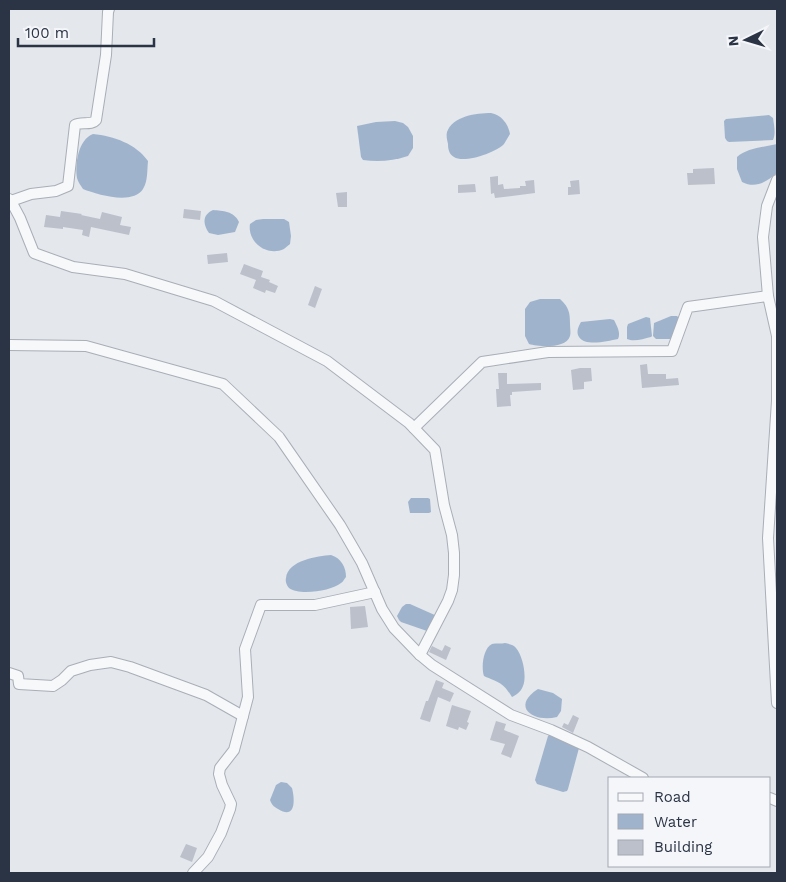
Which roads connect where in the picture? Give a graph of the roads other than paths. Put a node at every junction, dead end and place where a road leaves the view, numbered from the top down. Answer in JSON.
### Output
{"nodes":[{"id":1,"x":109,"y":9,"type":"edge"},
{"id":2,"x":777,"y":180,"type":"edge"},
{"id":3,"x":10,"y":200,"type":"edge"},
{"id":4,"x":768,"y":296,"type":"junction"},
{"id":5,"x":9,"y":345,"type":"edge"},
{"id":6,"x":414,"y":428,"type":"junction"},
{"id":7,"x":374,"y":592,"type":"junction"},
{"id":8,"x":420,"y":655,"type":"junction"},
{"id":9,"x":9,"y":673,"type":"edge"},
{"id":10,"x":777,"y":702,"type":"edge"},
{"id":11,"x":243,"y":716,"type":"junction"},
{"id":12,"x":641,"y":777,"type":"edge"},
{"id":13,"x":193,"y":873,"type":"edge"}],
"edges":[{"from":1,"to":3,"type":"street"},
{"from":2,"to":4,"type":"street"},
{"from":3,"to":6,"type":"street"},
{"from":4,"to":6,"type":"street"},
{"from":4,"to":10,"type":"street"},
{"from":5,"to":7,"type":"street"},
{"from":6,"to":8,"type":"street"},
{"from":7,"to":8,"type":"street"},
{"from":7,"to":11,"type":"street"},
{"from":8,"to":12,"type":"street"},
{"from":9,"to":11,"type":"street"},
{"from":11,"to":13,"type":"street"}]}
